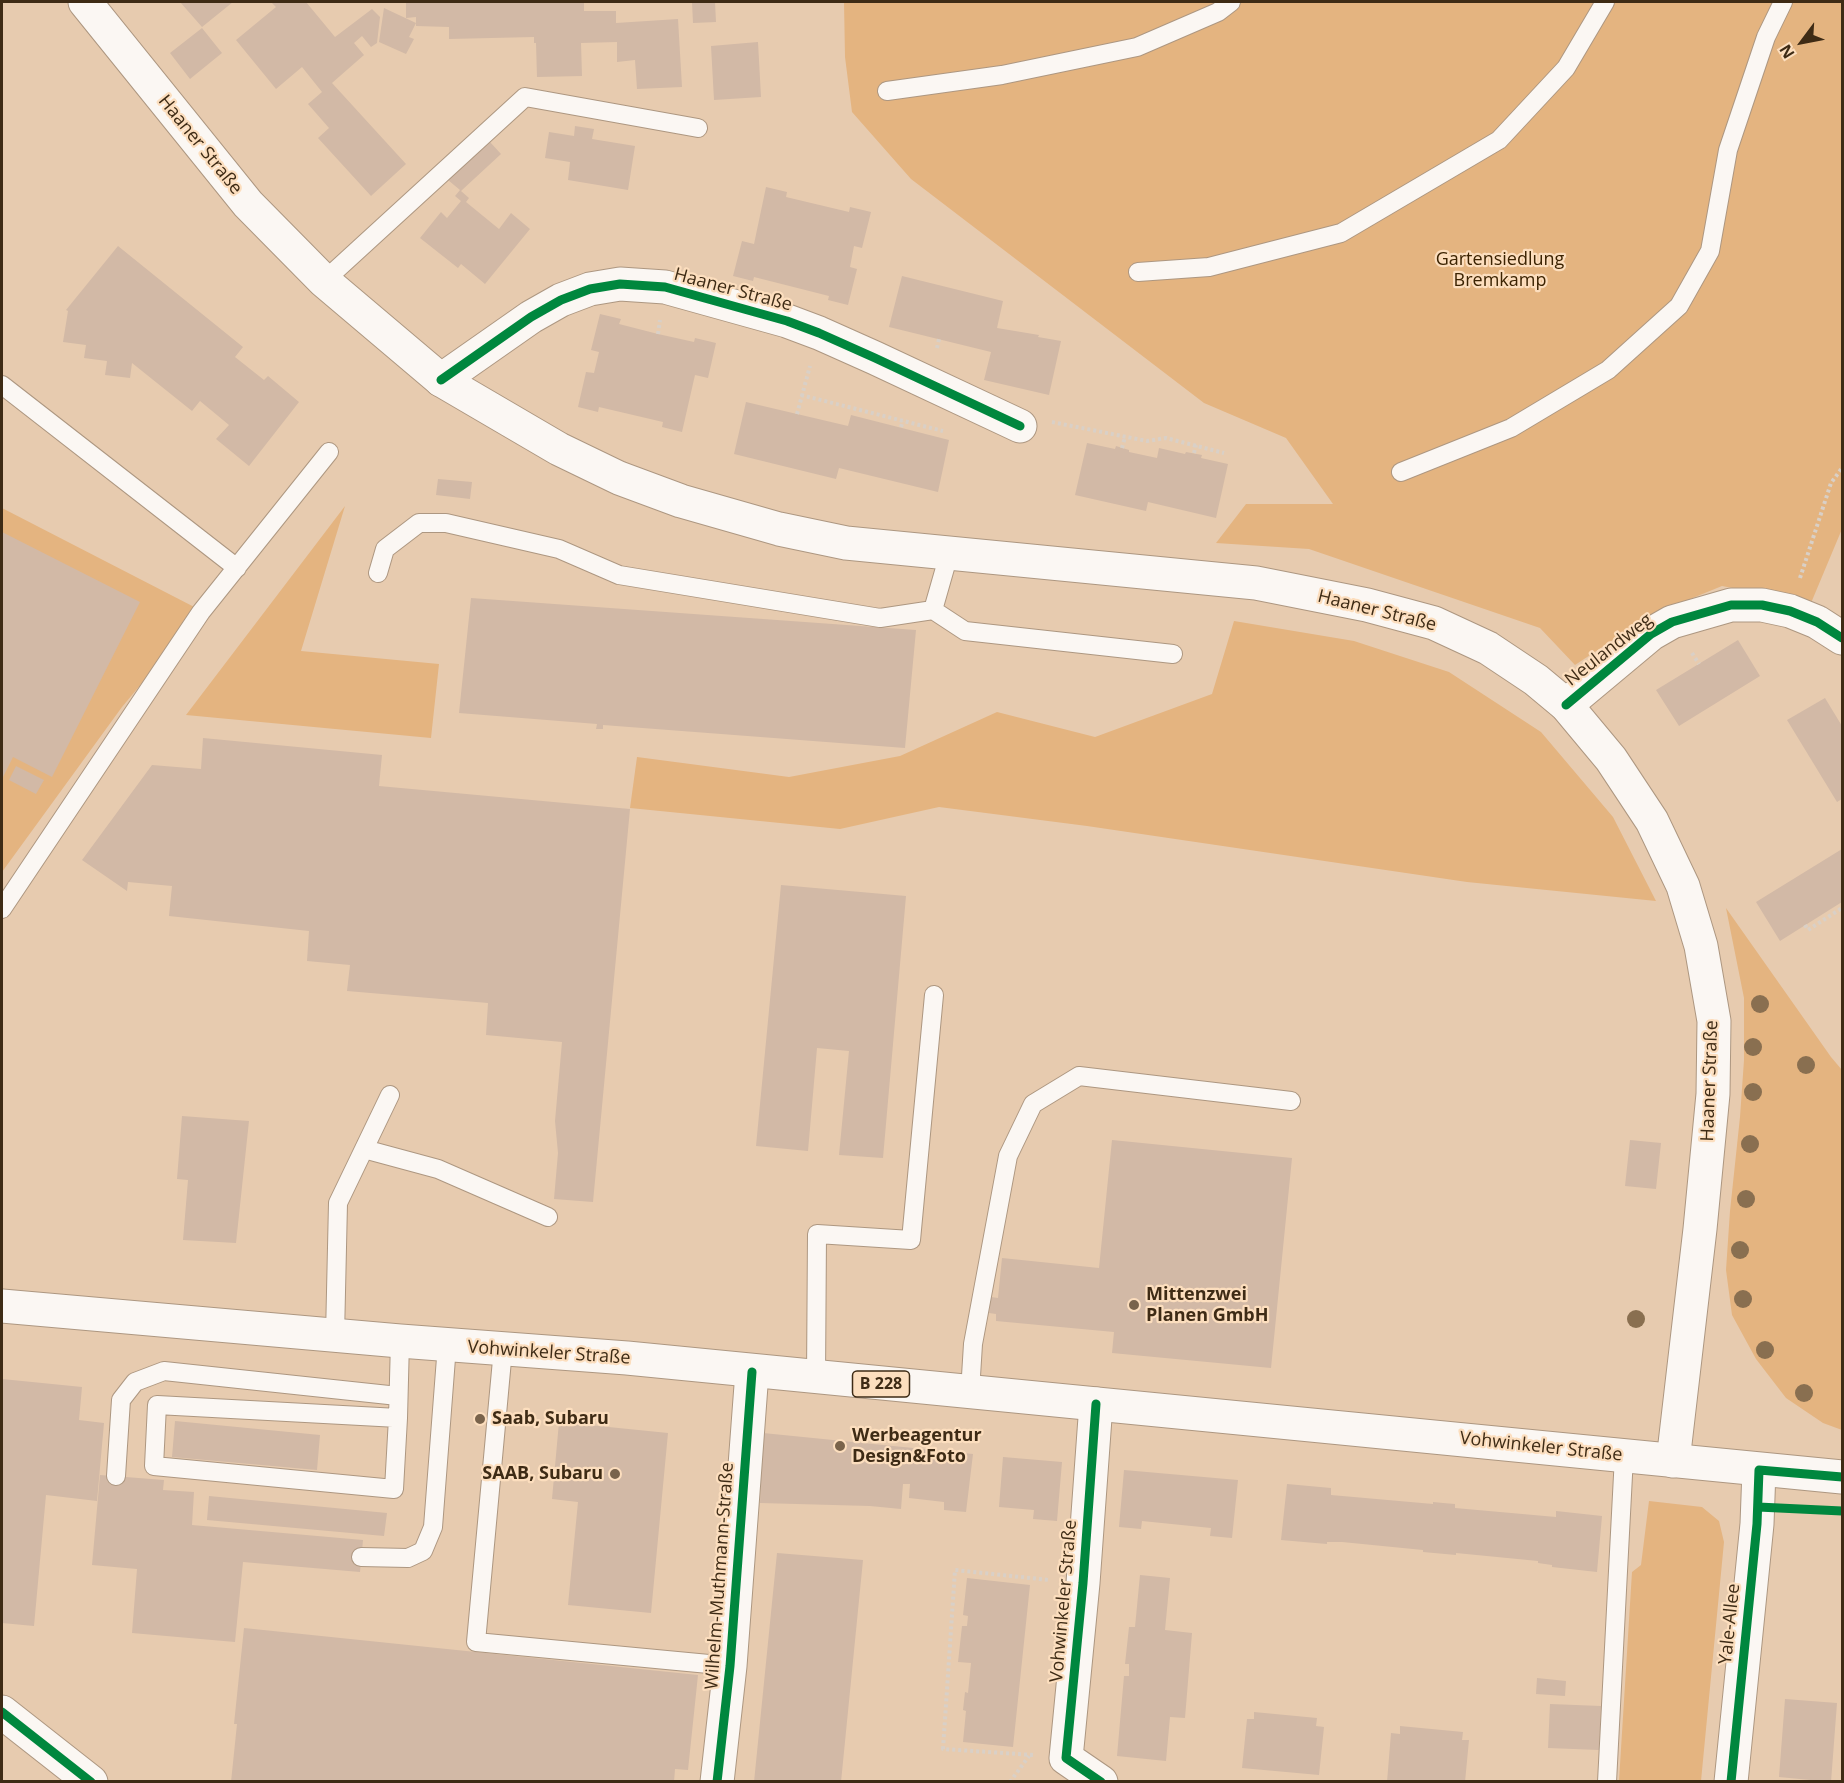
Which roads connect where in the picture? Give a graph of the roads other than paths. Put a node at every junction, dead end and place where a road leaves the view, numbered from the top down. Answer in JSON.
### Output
{"nodes":[{"id":1,"x":85,"y":2,"type":"edge"},
{"id":2,"x":1231,"y":2,"type":"edge"},
{"id":3,"x":1605,"y":2,"type":"edge"},
{"id":4,"x":1783,"y":2,"type":"edge"},
{"id":5,"x":887,"y":91,"type":"dead end"},
{"id":6,"x":698,"y":128,"type":"dead end"},
{"id":7,"x":1138,"y":272,"type":"dead end"},
{"id":8,"x":324,"y":281,"type":"junction"},
{"id":9,"x":441,"y":380,"type":"junction"},
{"id":10,"x":2,"y":385,"type":"edge"},
{"id":11,"x":1020,"y":426,"type":"road end"},
{"id":12,"x":329,"y":452,"type":"dead end"},
{"id":13,"x":1401,"y":472,"type":"dead end"},
{"id":14,"x":949,"y":554,"type":"junction"},
{"id":15,"x":237,"y":568,"type":"junction"},
{"id":16,"x":378,"y":573,"type":"dead end"},
{"id":17,"x":933,"y":609,"type":"junction"},
{"id":18,"x":1842,"y":638,"type":"edge"},
{"id":19,"x":1173,"y":654,"type":"dead end"},
{"id":20,"x":1566,"y":705,"type":"junction"},
{"id":21,"x":2,"y":909,"type":"edge"},
{"id":22,"x":934,"y":995,"type":"dead end"},
{"id":23,"x":390,"y":1095,"type":"dead end"},
{"id":24,"x":1291,"y":1101,"type":"dead end"},
{"id":25,"x":364,"y":1149,"type":"junction"},
{"id":26,"x":548,"y":1217,"type":"dead end"},
{"id":27,"x":2,"y":1306,"type":"edge"},
{"id":28,"x":335,"y":1336,"type":"junction"},
{"id":29,"x":400,"y":1341,"type":"junction"},
{"id":30,"x":447,"y":1345,"type":"junction"},
{"id":31,"x":503,"y":1349,"type":"junction"},
{"id":32,"x":752,"y":1372,"type":"junction"},
{"id":33,"x":816,"y":1378,"type":"junction"},
{"id":34,"x":970,"y":1392,"type":"junction"},
{"id":35,"x":398,"y":1396,"type":"junction"},
{"id":36,"x":1096,"y":1404,"type":"junction"},
{"id":37,"x":398,"y":1418,"type":"junction"},
{"id":38,"x":1624,"y":1456,"type":"junction"},
{"id":39,"x":1673,"y":1461,"type":"junction"},
{"id":40,"x":1759,"y":1470,"type":"junction"},
{"id":41,"x":116,"y":1476,"type":"dead end"},
{"id":42,"x":1842,"y":1477,"type":"edge"},
{"id":43,"x":361,"y":1557,"type":"dead end"},
{"id":44,"x":730,"y":1666,"type":"junction"},
{"id":45,"x":2,"y":1712,"type":"edge"},
{"id":46,"x":91,"y":1782,"type":"edge"},
{"id":47,"x":717,"y":1782,"type":"edge"},
{"id":48,"x":1101,"y":1782,"type":"edge"},
{"id":49,"x":1607,"y":1782,"type":"edge"},
{"id":50,"x":1731,"y":1782,"type":"edge"}],
"edges":[{"from":1,"to":8,"type":"main road","name":"Haaner Straße"},
{"from":2,"to":5,"type":"lane"},
{"from":3,"to":7,"type":"lane"},
{"from":4,"to":13,"type":"lane"},
{"from":6,"to":8,"type":"lane"},
{"from":8,"to":9,"type":"main road","name":"Haaner Straße"},
{"from":9,"to":11,"type":"main road","name":"Haaner Straße"},
{"from":9,"to":14,"type":"main road","name":"Haaner Straße"},
{"from":10,"to":15,"type":"lane"},
{"from":12,"to":15,"type":"lane"},
{"from":14,"to":17,"type":"lane"},
{"from":14,"to":20,"type":"main road","name":"Haaner Straße"},
{"from":15,"to":21,"type":"lane"},
{"from":16,"to":17,"type":"lane"},
{"from":17,"to":19,"type":"lane"},
{"from":18,"to":20,"type":"main road","name":"Neulandweg"},
{"from":20,"to":39,"type":"main road","name":"Haaner Straße"},
{"from":22,"to":33,"type":"lane"},
{"from":23,"to":25,"type":"lane"},
{"from":24,"to":34,"type":"lane"},
{"from":25,"to":26,"type":"lane"},
{"from":25,"to":28,"type":"lane"},
{"from":27,"to":28,"type":"main road","name":"Vohwinkeler Straße","number":"B 228"},
{"from":28,"to":29,"type":"main road","name":"Vohwinkeler Straße","number":"B 228"},
{"from":29,"to":30,"type":"main road","name":"Vohwinkeler Straße","number":"B 228"},
{"from":29,"to":35,"type":"lane"},
{"from":30,"to":31,"type":"main road","name":"Vohwinkeler Straße","number":"B 228"},
{"from":30,"to":43,"type":"lane"},
{"from":31,"to":32,"type":"main road","name":"Vohwinkeler Straße","number":"B 228"},
{"from":31,"to":44,"type":"lane"},
{"from":32,"to":33,"type":"main road","name":"Vohwinkeler Straße","number":"B 228"},
{"from":32,"to":44,"type":"main road","name":"Wilhelm-Muthmann-Straße"},
{"from":33,"to":34,"type":"main road","name":"Vohwinkeler Straße","number":"B 228"},
{"from":34,"to":36,"type":"main road","name":"Vohwinkeler Straße","number":"B 228"},
{"from":35,"to":37,"type":"lane"},
{"from":35,"to":41,"type":"lane"},
{"from":36,"to":38,"type":"main road","name":"Vohwinkeler Straße","number":"B 228"},
{"from":36,"to":48,"type":"main road","name":"Vohwinkeler Straße"},
{"from":37,"to":37,"type":"lane"},
{"from":38,"to":39,"type":"main road","name":"Vohwinkeler Straße","number":"B 228"},
{"from":38,"to":49,"type":"lane"},
{"from":39,"to":40,"type":"main road","name":"Vohwinkeler Straße","number":"B 228"},
{"from":40,"to":42,"type":"main road","name":"Vohwinkeler Straße","number":"B 228"},
{"from":40,"to":50,"type":"main road","name":"Yale-Allee"},
{"from":44,"to":47,"type":"main road","name":"Wilhelm-Muthmann-Straße"},
{"from":45,"to":46,"type":"main road"}]}
